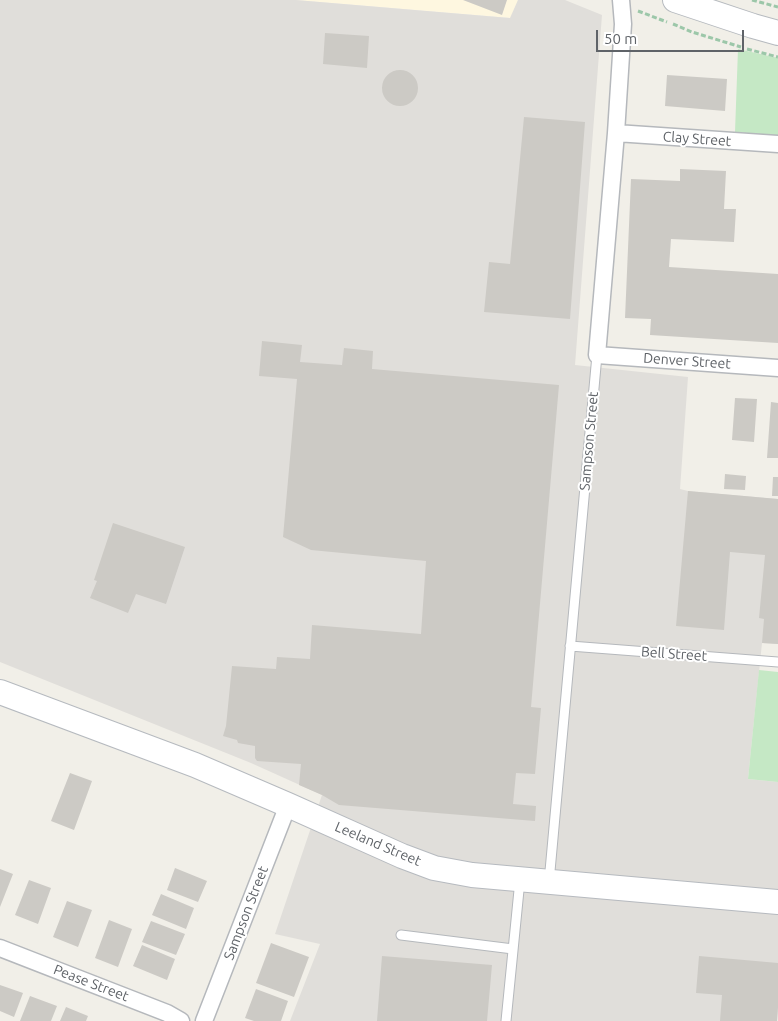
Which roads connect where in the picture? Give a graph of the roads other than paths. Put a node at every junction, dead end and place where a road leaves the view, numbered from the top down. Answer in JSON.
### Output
{"nodes":[{"id":1,"x":621,"y":0,"type":"edge"},
{"id":2,"x":675,"y":0,"type":"edge"},
{"id":3,"x":778,"y":32,"type":"edge"},
{"id":4,"x":616,"y":133,"type":"junction"},
{"id":5,"x":778,"y":144,"type":"edge"},
{"id":6,"x":597,"y":354,"type":"junction"},
{"id":7,"x":778,"y":368,"type":"edge"},
{"id":8,"x":570,"y":646,"type":"junction"},
{"id":9,"x":778,"y":662,"type":"edge"},
{"id":10,"x":0,"y":692,"type":"edge"},
{"id":11,"x":288,"y":804,"type":"junction"},
{"id":12,"x":520,"y":880,"type":"junction"},
{"id":13,"x":548,"y":882,"type":"junction"},
{"id":14,"x":778,"y":902,"type":"edge"},
{"id":15,"x":401,"y":935,"type":"dead end"},
{"id":16,"x":0,"y":948,"type":"edge"},
{"id":17,"x":512,"y":949,"type":"junction"},
{"id":18,"x":181,"y":1021,"type":"edge"},
{"id":19,"x":204,"y":1021,"type":"edge"},
{"id":20,"x":506,"y":1021,"type":"edge"}],
"edges":[{"from":1,"to":4,"type":"street","name":"Sampson Street"},
{"from":2,"to":3,"type":"main road"},
{"from":4,"to":5,"type":"street","name":"Clay Street"},
{"from":4,"to":6,"type":"street","name":"Sampson Street"},
{"from":6,"to":7,"type":"street","name":"Denver Street"},
{"from":6,"to":8,"type":"lane","name":"Sampson Street"},
{"from":8,"to":9,"type":"lane","name":"Bell Street"},
{"from":8,"to":13,"type":"lane","name":"Sampson Street"},
{"from":10,"to":11,"type":"main road","name":"Leeland Street"},
{"from":11,"to":12,"type":"main road","name":"Leeland Street"},
{"from":11,"to":19,"type":"street","name":"Sampson Street"},
{"from":12,"to":13,"type":"main road","name":"Leeland Street"},
{"from":12,"to":17,"type":"lane"},
{"from":13,"to":14,"type":"main road","name":"Leeland Street"},
{"from":15,"to":17,"type":"lane"},
{"from":16,"to":18,"type":"street","name":"Pease Street"},
{"from":17,"to":20,"type":"lane"}]}
